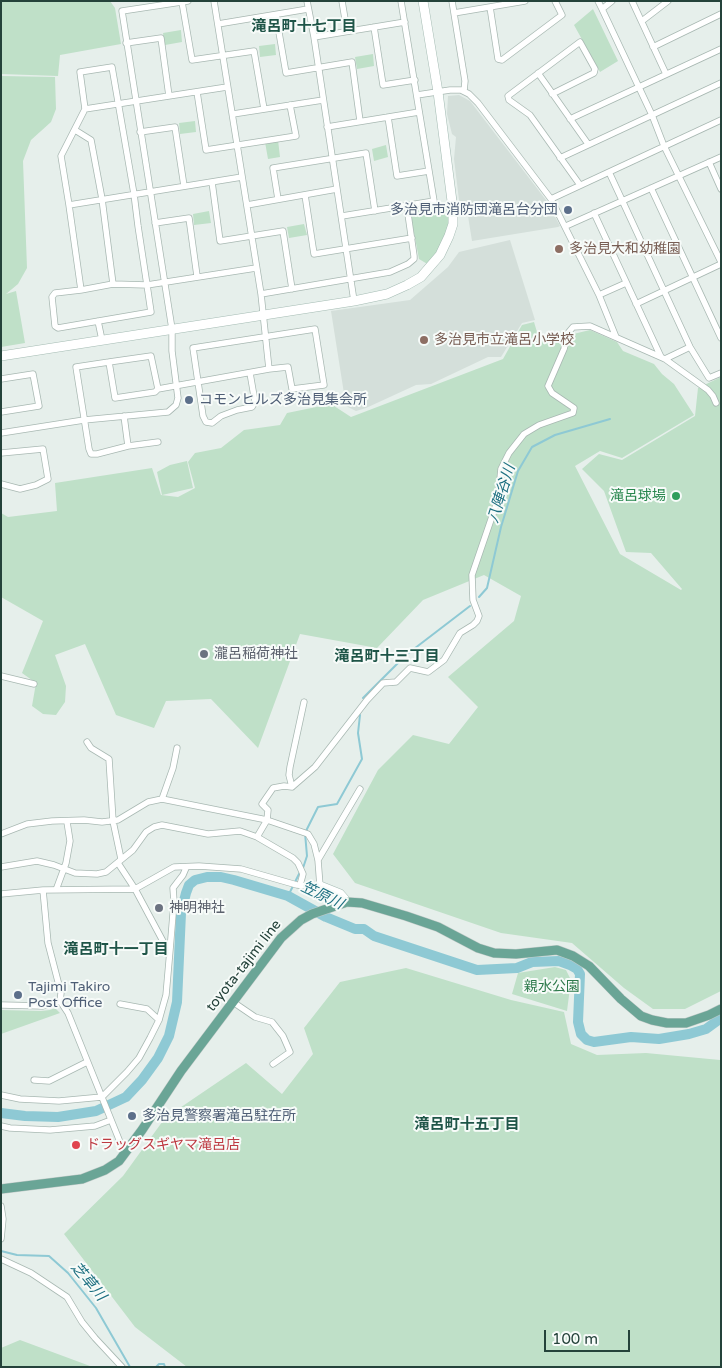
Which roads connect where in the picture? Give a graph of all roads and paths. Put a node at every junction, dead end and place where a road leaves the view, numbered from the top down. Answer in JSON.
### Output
{"nodes":[{"id":1,"x":214,"y":1,"type":"edge"},
{"id":2,"x":307,"y":1,"type":"edge"},
{"id":3,"x":342,"y":1,"type":"edge"},
{"id":4,"x":401,"y":1,"type":"edge"},
{"id":5,"x":423,"y":1,"type":"edge"},
{"id":6,"x":452,"y":1,"type":"edge"},
{"id":7,"x":525,"y":1,"type":"edge"},
{"id":8,"x":555,"y":1,"type":"edge"},
{"id":9,"x":598,"y":1,"type":"edge"},
{"id":10,"x":612,"y":1,"type":"edge"},
{"id":11,"x":632,"y":1,"type":"edge"},
{"id":12,"x":668,"y":1,"type":"edge"},
{"id":13,"x":185,"y":2,"type":"edge"},
{"id":14,"x":490,"y":7,"type":"junction"},
{"id":15,"x":602,"y":8,"type":"junction"},
{"id":16,"x":308,"y":10,"type":"junction"},
{"id":17,"x":454,"y":13,"type":"junction"},
{"id":18,"x":721,"y":14,"type":"edge"},
{"id":19,"x":276,"y":15,"type":"junction"},
{"id":20,"x":642,"y":21,"type":"junction"},
{"id":21,"x":405,"y":22,"type":"junction"},
{"id":22,"x":218,"y":24,"type":"junction"},
{"id":23,"x":374,"y":27,"type":"junction"},
{"id":24,"x":347,"y":31,"type":"junction"},
{"id":25,"x":314,"y":37,"type":"junction"},
{"id":26,"x":126,"y":43,"type":"junction"},
{"id":27,"x":654,"y":46,"type":"junction"},
{"id":28,"x":721,"y":49,"type":"edge"},
{"id":29,"x":224,"y":56,"type":"junction"},
{"id":30,"x":318,"y":68,"type":"junction"},
{"id":31,"x":538,"y":73,"type":"junction"},
{"id":32,"x":666,"y":74,"type":"junction"},
{"id":33,"x":415,"y":80,"type":"junction"},
{"id":34,"x":721,"y":83,"type":"edge"},
{"id":35,"x":227,"y":87,"type":"junction"},
{"id":36,"x":639,"y":87,"type":"junction"},
{"id":37,"x":464,"y":91,"type":"junction"},
{"id":38,"x":197,"y":92,"type":"junction"},
{"id":39,"x":438,"y":92,"type":"junction"},
{"id":40,"x":552,"y":94,"type":"junction"},
{"id":41,"x":417,"y":95,"type":"junction"},
{"id":42,"x":170,"y":96,"type":"junction"},
{"id":43,"x":323,"y":100,"type":"junction"},
{"id":44,"x":136,"y":102,"type":"junction"},
{"id":45,"x":118,"y":104,"type":"junction"},
{"id":46,"x":290,"y":105,"type":"junction"},
{"id":47,"x":85,"y":109,"type":"junction"},
{"id":48,"x":264,"y":109,"type":"junction"},
{"id":49,"x":419,"y":112,"type":"junction"},
{"id":50,"x":233,"y":114,"type":"junction"},
{"id":51,"x":652,"y":115,"type":"junction"},
{"id":52,"x":388,"y":117,"type":"junction"},
{"id":53,"x":570,"y":119,"type":"junction"},
{"id":54,"x":721,"y":120,"type":"edge"},
{"id":55,"x":360,"y":122,"type":"junction"},
{"id":56,"x":327,"y":127,"type":"junction"},
{"id":57,"x":75,"y":130,"type":"junction"},
{"id":58,"x":140,"y":132,"type":"junction"},
{"id":59,"x":588,"y":144,"type":"junction"},
{"id":60,"x":237,"y":146,"type":"junction"},
{"id":61,"x":664,"y":146,"type":"junction"},
{"id":62,"x":721,"y":157,"type":"edge"},
{"id":63,"x":332,"y":158,"type":"junction"},
{"id":64,"x":560,"y":158,"type":"junction"},
{"id":65,"x":708,"y":162,"type":"junction"},
{"id":66,"x":429,"y":171,"type":"junction"},
{"id":67,"x":609,"y":172,"type":"junction"},
{"id":68,"x":679,"y":176,"type":"junction"},
{"id":69,"x":242,"y":177,"type":"junction"},
{"id":70,"x":212,"y":182,"type":"junction"},
{"id":71,"x":184,"y":186,"type":"junction"},
{"id":72,"x":580,"y":186,"type":"junction"},
{"id":73,"x":651,"y":188,"type":"junction"},
{"id":74,"x":721,"y":188,"type":"edge"},
{"id":75,"x":337,"y":189,"type":"junction"},
{"id":76,"x":150,"y":192,"type":"junction"},
{"id":77,"x":134,"y":194,"type":"junction"},
{"id":78,"x":305,"y":195,"type":"junction"},
{"id":79,"x":102,"y":199,"type":"junction"},
{"id":80,"x":278,"y":199,"type":"junction"},
{"id":81,"x":551,"y":199,"type":"junction"},
{"id":82,"x":622,"y":201,"type":"junction"},
{"id":83,"x":247,"y":204,"type":"junction"},
{"id":84,"x":69,"y":205,"type":"junction"},
{"id":85,"x":407,"y":207,"type":"junction"},
{"id":86,"x":376,"y":211,"type":"junction"},
{"id":87,"x":594,"y":213,"type":"junction"},
{"id":88,"x":342,"y":216,"type":"junction"},
{"id":89,"x":155,"y":223,"type":"junction"},
{"id":90,"x":566,"y":226,"type":"junction"},
{"id":91,"x":252,"y":236,"type":"junction"},
{"id":92,"x":412,"y":238,"type":"junction"},
{"id":93,"x":347,"y":248,"type":"junction"},
{"id":94,"x":721,"y":263,"type":"edge"},
{"id":95,"x":256,"y":268,"type":"junction"},
{"id":96,"x":197,"y":276,"type":"junction"},
{"id":97,"x":693,"y":278,"type":"junction"},
{"id":98,"x":352,"y":280,"type":"junction"},
{"id":99,"x":164,"y":282,"type":"junction"},
{"id":100,"x":626,"y":283,"type":"junction"},
{"id":101,"x":113,"y":284,"type":"junction"},
{"id":102,"x":147,"y":285,"type":"junction"},
{"id":103,"x":292,"y":289,"type":"junction"},
{"id":104,"x":81,"y":290,"type":"junction"},
{"id":105,"x":664,"y":291,"type":"junction"},
{"id":106,"x":261,"y":294,"type":"junction"},
{"id":107,"x":599,"y":295,"type":"junction"},
{"id":108,"x":354,"y":301,"type":"junction"},
{"id":109,"x":636,"y":304,"type":"junction"},
{"id":110,"x":264,"y":315,"type":"junction"},
{"id":111,"x":98,"y":321,"type":"junction"},
{"id":112,"x":172,"y":329,"type":"junction"},
{"id":113,"x":265,"y":336,"type":"junction"},
{"id":114,"x":616,"y":338,"type":"junction"},
{"id":115,"x":721,"y":338,"type":"edge"},
{"id":116,"x":102,"y":340,"type":"junction"},
{"id":117,"x":690,"y":347,"type":"junction"},
{"id":118,"x":1,"y":356,"type":"edge"},
{"id":119,"x":663,"y":358,"type":"junction"},
{"id":120,"x":109,"y":362,"type":"junction"},
{"id":121,"x":269,"y":369,"type":"junction"},
{"id":122,"x":250,"y":373,"type":"junction"},
{"id":123,"x":721,"y":373,"type":"edge"},
{"id":124,"x":1,"y":379,"type":"edge"},
{"id":125,"x":197,"y":383,"type":"junction"},
{"id":126,"x":177,"y":386,"type":"junction"},
{"id":127,"x":158,"y":389,"type":"junction"},
{"id":128,"x":716,"y":403,"type":"dead end"},
{"id":129,"x":1,"y":412,"type":"edge"},
{"id":130,"x":124,"y":416,"type":"junction"},
{"id":131,"x":84,"y":420,"type":"junction"},
{"id":132,"x":1,"y":433,"type":"edge"},
{"id":133,"x":158,"y":442,"type":"dead end"},
{"id":134,"x":128,"y":446,"type":"junction"},
{"id":135,"x":1,"y":453,"type":"edge"},
{"id":136,"x":1,"y":484,"type":"edge"},
{"id":137,"x":1,"y":676,"type":"edge"},
{"id":138,"x":34,"y":684,"type":"dead end"},
{"id":139,"x":304,"y":702,"type":"dead end"},
{"id":140,"x":87,"y":742,"type":"dead end"},
{"id":141,"x":176,"y":748,"type":"dead end"},
{"id":142,"x":292,"y":787,"type":"junction"},
{"id":143,"x":360,"y":789,"type":"dead end"},
{"id":144,"x":162,"y":798,"type":"junction"},
{"id":145,"x":266,"y":820,"type":"junction"},
{"id":146,"x":113,"y":821,"type":"junction"},
{"id":147,"x":67,"y":822,"type":"junction"},
{"id":148,"x":1,"y":834,"type":"edge"},
{"id":149,"x":257,"y":837,"type":"junction"},
{"id":150,"x":318,"y":860,"type":"junction"},
{"id":151,"x":120,"y":861,"type":"junction"},
{"id":152,"x":1,"y":867,"type":"edge"},
{"id":153,"x":186,"y":868,"type":"junction"},
{"id":154,"x":63,"y":870,"type":"junction"},
{"id":155,"x":296,"y":884,"type":"junction"},
{"id":156,"x":320,"y":886,"type":"junction"},
{"id":157,"x":135,"y":889,"type":"junction"},
{"id":158,"x":43,"y":890,"type":"junction"},
{"id":159,"x":56,"y":890,"type":"junction"},
{"id":160,"x":1,"y":894,"type":"edge"},
{"id":161,"x":347,"y":902,"type":"junction"},
{"id":162,"x":170,"y":950,"type":"junction"},
{"id":163,"x":60,"y":1001,"type":"junction"},
{"id":164,"x":233,"y":1002,"type":"junction"},
{"id":165,"x":120,"y":1004,"type":"dead end"},
{"id":166,"x":1,"y":1005,"type":"edge"},
{"id":167,"x":721,"y":1009,"type":"edge"},
{"id":168,"x":158,"y":1020,"type":"junction"},
{"id":169,"x":87,"y":1062,"type":"junction"},
{"id":170,"x":273,"y":1064,"type":"dead end"},
{"id":171,"x":34,"y":1080,"type":"dead end"},
{"id":172,"x":1,"y":1095,"type":"edge"},
{"id":173,"x":102,"y":1097,"type":"junction"},
{"id":174,"x":111,"y":1120,"type":"junction"},
{"id":175,"x":1,"y":1126,"type":"edge"},
{"id":176,"x":128,"y":1150,"type":"junction"},
{"id":177,"x":1,"y":1190,"type":"edge"},
{"id":178,"x":1,"y":1206,"type":"edge"},
{"id":179,"x":1,"y":1239,"type":"edge"},
{"id":180,"x":1,"y":1259,"type":"edge"},
{"id":181,"x":122,"y":1367,"type":"edge"}],
"edges":[{"from":1,"to":22,"type":"street"},
{"from":2,"to":16,"type":"street"},
{"from":3,"to":24,"type":"street"},
{"from":4,"to":21,"type":"street"},
{"from":5,"to":39,"type":"street"},
{"from":6,"to":17,"type":"street"},
{"from":7,"to":14,"type":"street"},
{"from":8,"to":14,"type":"street"},
{"from":9,"to":15,"type":"street"},
{"from":10,"to":15,"type":"street"},
{"from":11,"to":20,"type":"street"},
{"from":12,"to":20,"type":"street"},
{"from":13,"to":26,"type":"street"},
{"from":13,"to":29,"type":"street"},
{"from":14,"to":17,"type":"street"},
{"from":15,"to":36,"type":"street"},
{"from":16,"to":19,"type":"street"},
{"from":16,"to":25,"type":"street"},
{"from":17,"to":37,"type":"street"},
{"from":18,"to":27,"type":"street"},
{"from":19,"to":22,"type":"street"},
{"from":19,"to":30,"type":"street"},
{"from":20,"to":27,"type":"street"},
{"from":21,"to":23,"type":"street"},
{"from":21,"to":33,"type":"street"},
{"from":22,"to":29,"type":"street"},
{"from":23,"to":24,"type":"street"},
{"from":23,"to":33,"type":"street"},
{"from":24,"to":25,"type":"street"},
{"from":25,"to":30,"type":"street"},
{"from":26,"to":42,"type":"street"},
{"from":26,"to":44,"type":"street"},
{"from":27,"to":32,"type":"street"},
{"from":28,"to":32,"type":"street"},
{"from":29,"to":35,"type":"street"},
{"from":29,"to":48,"type":"street"},
{"from":30,"to":43,"type":"street"},
{"from":30,"to":55,"type":"street"},
{"from":31,"to":40,"type":"street"},
{"from":31,"to":40,"type":"street"},
{"from":31,"to":64,"type":"street"},
{"from":32,"to":36,"type":"street"},
{"from":33,"to":41,"type":"street"},
{"from":34,"to":51,"type":"street"},
{"from":35,"to":38,"type":"street"},
{"from":35,"to":50,"type":"street"},
{"from":36,"to":51,"type":"street"},
{"from":36,"to":53,"type":"street"},
{"from":37,"to":39,"type":"street"},
{"from":37,"to":81,"type":"street"},
{"from":38,"to":42,"type":"street"},
{"from":38,"to":60,"type":"street"},
{"from":39,"to":41,"type":"street"},
{"from":39,"to":108,"type":"street"},
{"from":40,"to":53,"type":"street"},
{"from":41,"to":49,"type":"street"},
{"from":42,"to":44,"type":"street"},
{"from":43,"to":46,"type":"street"},
{"from":43,"to":56,"type":"street"},
{"from":44,"to":45,"type":"street"},
{"from":44,"to":58,"type":"street"},
{"from":45,"to":47,"type":"street"},
{"from":45,"to":47,"type":"street"},
{"from":45,"to":77,"type":"street"},
{"from":46,"to":48,"type":"street"},
{"from":46,"to":60,"type":"street"},
{"from":47,"to":57,"type":"street"},
{"from":48,"to":50,"type":"street"},
{"from":49,"to":52,"type":"street"},
{"from":49,"to":66,"type":"street"},
{"from":50,"to":60,"type":"street"},
{"from":51,"to":59,"type":"street"},
{"from":51,"to":61,"type":"street"},
{"from":52,"to":55,"type":"street"},
{"from":52,"to":66,"type":"street"},
{"from":53,"to":59,"type":"street"},
{"from":54,"to":61,"type":"street"},
{"from":55,"to":56,"type":"street"},
{"from":56,"to":63,"type":"street"},
{"from":57,"to":79,"type":"street"},
{"from":57,"to":84,"type":"street"},
{"from":58,"to":71,"type":"street"},
{"from":58,"to":76,"type":"street"},
{"from":59,"to":64,"type":"street"},
{"from":60,"to":69,"type":"street"},
{"from":61,"to":67,"type":"street"},
{"from":61,"to":68,"type":"street"},
{"from":62,"to":65,"type":"street"},
{"from":63,"to":75,"type":"street"},
{"from":63,"to":80,"type":"street"},
{"from":63,"to":86,"type":"street"},
{"from":64,"to":72,"type":"street"},
{"from":65,"to":68,"type":"street"},
{"from":65,"to":74,"type":"street"},
{"from":66,"to":85,"type":"street"},
{"from":67,"to":72,"type":"street"},
{"from":67,"to":82,"type":"street"},
{"from":68,"to":73,"type":"street"},
{"from":68,"to":94,"type":"street"},
{"from":69,"to":70,"type":"street"},
{"from":69,"to":83,"type":"street"},
{"from":70,"to":71,"type":"street"},
{"from":70,"to":91,"type":"street"},
{"from":71,"to":76,"type":"street"},
{"from":72,"to":81,"type":"street"},
{"from":73,"to":82,"type":"street"},
{"from":73,"to":97,"type":"street"},
{"from":75,"to":78,"type":"street"},
{"from":75,"to":88,"type":"street"},
{"from":76,"to":77,"type":"street"},
{"from":76,"to":89,"type":"street"},
{"from":77,"to":79,"type":"street"},
{"from":77,"to":102,"type":"street"},
{"from":78,"to":80,"type":"street"},
{"from":78,"to":93,"type":"street"},
{"from":79,"to":84,"type":"street"},
{"from":79,"to":101,"type":"street"},
{"from":80,"to":83,"type":"street"},
{"from":81,"to":90,"type":"street"},
{"from":82,"to":87,"type":"street"},
{"from":82,"to":105,"type":"street"},
{"from":83,"to":91,"type":"street"},
{"from":84,"to":104,"type":"street"},
{"from":85,"to":86,"type":"street"},
{"from":85,"to":92,"type":"street"},
{"from":86,"to":88,"type":"street"},
{"from":87,"to":90,"type":"street"},
{"from":87,"to":100,"type":"street"},
{"from":88,"to":93,"type":"street"},
{"from":89,"to":96,"type":"street"},
{"from":89,"to":99,"type":"street"},
{"from":90,"to":107,"type":"street"},
{"from":91,"to":95,"type":"street"},
{"from":91,"to":103,"type":"street"},
{"from":92,"to":93,"type":"street"},
{"from":92,"to":98,"type":"street"},
{"from":93,"to":98,"type":"street"},
{"from":94,"to":97,"type":"street"},
{"from":95,"to":96,"type":"street"},
{"from":95,"to":106,"type":"street"},
{"from":96,"to":99,"type":"street"},
{"from":97,"to":105,"type":"street"},
{"from":97,"to":115,"type":"street"},
{"from":98,"to":103,"type":"street"},
{"from":98,"to":108,"type":"street"},
{"from":99,"to":102,"type":"street"},
{"from":99,"to":112,"type":"street"},
{"from":100,"to":107,"type":"street"},
{"from":100,"to":109,"type":"street"},
{"from":101,"to":102,"type":"street"},
{"from":101,"to":104,"type":"street"},
{"from":102,"to":111,"type":"street"},
{"from":103,"to":106,"type":"street"},
{"from":104,"to":111,"type":"street"},
{"from":105,"to":109,"type":"street"},
{"from":105,"to":117,"type":"street"},
{"from":106,"to":110,"type":"street"},
{"from":107,"to":114,"type":"street"},
{"from":108,"to":110,"type":"street"},
{"from":109,"to":119,"type":"street"},
{"from":110,"to":112,"type":"street"},
{"from":110,"to":113,"type":"street"},
{"from":111,"to":116,"type":"street"},
{"from":112,"to":116,"type":"street"},
{"from":112,"to":126,"type":"street"},
{"from":113,"to":121,"type":"street"},
{"from":113,"to":121,"type":"street"},
{"from":113,"to":125,"type":"street"},
{"from":114,"to":119,"type":"street"},
{"from":114,"to":142,"type":"street"},
{"from":116,"to":118,"type":"street"},
{"from":117,"to":119,"type":"street"},
{"from":117,"to":123,"type":"street"},
{"from":119,"to":128,"type":"street"},
{"from":120,"to":127,"type":"street"},
{"from":120,"to":127,"type":"street"},
{"from":120,"to":131,"type":"street"},
{"from":121,"to":122,"type":"street"},
{"from":122,"to":125,"type":"street"},
{"from":122,"to":125,"type":"street"},
{"from":124,"to":129,"type":"street"},
{"from":125,"to":126,"type":"street"},
{"from":126,"to":127,"type":"street"},
{"from":126,"to":130,"type":"street"},
{"from":130,"to":131,"type":"street"},
{"from":130,"to":134,"type":"street"},
{"from":131,"to":132,"type":"street"},
{"from":131,"to":134,"type":"street"},
{"from":133,"to":134,"type":"street"},
{"from":135,"to":136,"type":"street"},
{"from":137,"to":138,"type":"street"},
{"from":139,"to":142,"type":"street"},
{"from":140,"to":146,"type":"street"},
{"from":141,"to":144,"type":"street"},
{"from":142,"to":145,"type":"street"},
{"from":143,"to":150,"type":"street"},
{"from":144,"to":145,"type":"street"},
{"from":144,"to":146,"type":"street"},
{"from":145,"to":149,"type":"street"},
{"from":145,"to":150,"type":"street"},
{"from":146,"to":147,"type":"street"},
{"from":146,"to":151,"type":"street"},
{"from":147,"to":148,"type":"street"},
{"from":147,"to":154,"type":"street"},
{"from":149,"to":151,"type":"street"},
{"from":149,"to":155,"type":"street"},
{"from":150,"to":156,"type":"street"},
{"from":151,"to":154,"type":"street"},
{"from":151,"to":157,"type":"street"},
{"from":152,"to":154,"type":"street"},
{"from":153,"to":155,"type":"street"},
{"from":153,"to":157,"type":"street"},
{"from":153,"to":162,"type":"street"},
{"from":154,"to":159,"type":"street"},
{"from":155,"to":156,"type":"street"},
{"from":156,"to":161,"type":"street"},
{"from":157,"to":159,"type":"street"},
{"from":157,"to":162,"type":"street"},
{"from":158,"to":159,"type":"street"},
{"from":158,"to":160,"type":"street"},
{"from":158,"to":163,"type":"street"},
{"from":161,"to":164,"type":"main road","name":"toyota-tajimi line"},
{"from":161,"to":167,"type":"main road"},
{"from":162,"to":168,"type":"street"},
{"from":163,"to":166,"type":"street"},
{"from":163,"to":169,"type":"street"},
{"from":164,"to":170,"type":"street"},
{"from":164,"to":176,"type":"main road","name":"toyota-tajimi line"},
{"from":165,"to":168,"type":"street"},
{"from":168,"to":173,"type":"street"},
{"from":169,"to":171,"type":"street"},
{"from":169,"to":173,"type":"street"},
{"from":172,"to":173,"type":"street"},
{"from":173,"to":174,"type":"street"},
{"from":174,"to":175,"type":"street"},
{"from":174,"to":176,"type":"street"},
{"from":176,"to":177,"type":"main road","name":"toyota-tajimi line"},
{"from":178,"to":179,"type":"street"},
{"from":180,"to":181,"type":"street"}]}
